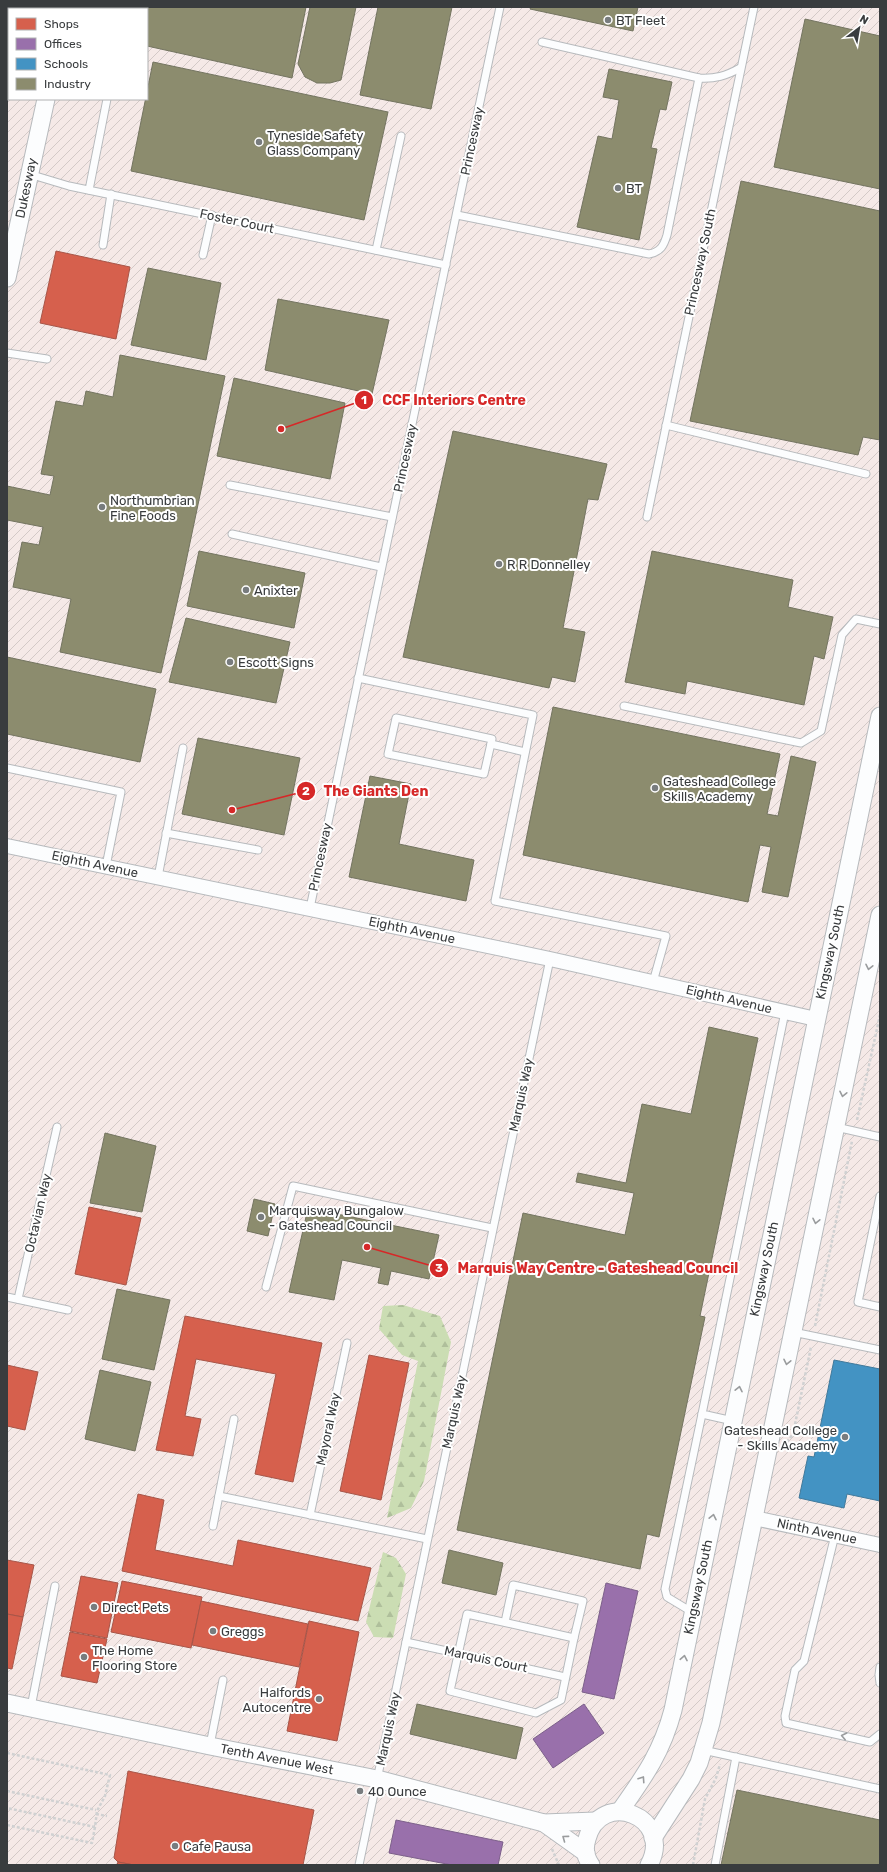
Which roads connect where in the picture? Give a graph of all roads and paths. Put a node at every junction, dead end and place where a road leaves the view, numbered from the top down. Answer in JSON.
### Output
{"nodes":[{"id":1,"x":500,"y":7,"type":"edge"},
{"id":2,"x":754,"y":7,"type":"edge"},
{"id":3,"x":542,"y":42,"type":"dead end"},
{"id":4,"x":740,"y":68,"type":"junction"},
{"id":5,"x":699,"y":78,"type":"junction"},
{"id":6,"x":46,"y":100,"type":"edge"},
{"id":7,"x":107,"y":100,"type":"edge"},
{"id":8,"x":401,"y":136,"type":"dead end"},
{"id":9,"x":29,"y":174,"type":"junction"},
{"id":10,"x":89,"y":190,"type":"junction"},
{"id":11,"x":111,"y":194,"type":"junction"},
{"id":12,"x":457,"y":215,"type":"junction"},
{"id":13,"x":212,"y":216,"type":"junction"},
{"id":14,"x":103,"y":245,"type":"dead end"},
{"id":15,"x":376,"y":250,"type":"junction"},
{"id":16,"x":203,"y":255,"type":"dead end"},
{"id":17,"x":446,"y":265,"type":"junction"},
{"id":18,"x":7,"y":278,"type":"edge"},
{"id":19,"x":7,"y":352,"type":"edge"},
{"id":20,"x":47,"y":360,"type":"dead end"},
{"id":21,"x":666,"y":425,"type":"junction"},
{"id":22,"x":866,"y":474,"type":"dead end"},
{"id":23,"x":230,"y":485,"type":"dead end"},
{"id":24,"x":392,"y":517,"type":"junction"},
{"id":25,"x":647,"y":517,"type":"dead end"},
{"id":26,"x":232,"y":534,"type":"dead end"},
{"id":27,"x":381,"y":567,"type":"junction"},
{"id":28,"x":880,"y":624,"type":"edge"},
{"id":29,"x":358,"y":678,"type":"junction"},
{"id":30,"x":624,"y":706,"type":"dead end"},
{"id":31,"x":880,"y":716,"type":"edge"},
{"id":32,"x":491,"y":744,"type":"junction"},
{"id":33,"x":183,"y":748,"type":"dead end"},
{"id":34,"x":525,"y":752,"type":"junction"},
{"id":35,"x":7,"y":768,"type":"edge"},
{"id":36,"x":166,"y":833,"type":"junction"},
{"id":37,"x":7,"y":846,"type":"edge"},
{"id":38,"x":258,"y":850,"type":"dead end"},
{"id":39,"x":106,"y":866,"type":"junction"},
{"id":40,"x":158,"y":877,"type":"junction"},
{"id":41,"x":310,"y":908,"type":"junction"},
{"id":42,"x":879,"y":924,"type":"edge"},
{"id":43,"x":550,"y":959,"type":"junction"},
{"id":44,"x":654,"y":982,"type":"junction"},
{"id":45,"x":785,"y":1012,"type":"junction"},
{"id":46,"x":816,"y":1019,"type":"junction"},
{"id":47,"x":57,"y":1127,"type":"dead end"},
{"id":48,"x":836,"y":1127,"type":"junction"},
{"id":49,"x":880,"y":1137,"type":"edge"},
{"id":50,"x":880,"y":1196,"type":"edge"},
{"id":51,"x":879,"y":1209,"type":"edge"},
{"id":52,"x":492,"y":1228,"type":"junction"},
{"id":53,"x":266,"y":1287,"type":"dead end"},
{"id":54,"x":7,"y":1297,"type":"edge"},
{"id":55,"x":18,"y":1300,"type":"junction"},
{"id":56,"x":880,"y":1307,"type":"edge"},
{"id":57,"x":68,"y":1310,"type":"dead end"},
{"id":58,"x":793,"y":1332,"type":"junction"},
{"id":59,"x":347,"y":1343,"type":"dead end"},
{"id":60,"x":880,"y":1350,"type":"edge"},
{"id":61,"x":702,"y":1414,"type":"junction"},
{"id":62,"x":234,"y":1419,"type":"dead end"},
{"id":63,"x":732,"y":1421,"type":"junction"},
{"id":64,"x":219,"y":1496,"type":"junction"},
{"id":65,"x":310,"y":1515,"type":"junction"},
{"id":66,"x":754,"y":1518,"type":"junction"},
{"id":67,"x":213,"y":1526,"type":"dead end"},
{"id":68,"x":835,"y":1535,"type":"junction"},
{"id":69,"x":426,"y":1540,"type":"junction"},
{"id":70,"x":880,"y":1545,"type":"edge"},
{"id":71,"x":55,"y":1586,"type":"dead end"},
{"id":72,"x":693,"y":1612,"type":"junction"},
{"id":73,"x":505,"y":1622,"type":"junction"},
{"id":74,"x":574,"y":1638,"type":"junction"},
{"id":75,"x":406,"y":1642,"type":"junction"},
{"id":76,"x":458,"y":1653,"type":"junction"},
{"id":77,"x":880,"y":1667,"type":"edge"},
{"id":78,"x":565,"y":1677,"type":"junction"},
{"id":79,"x":223,"y":1680,"type":"dead end"},
{"id":80,"x":880,"y":1683,"type":"edge"},
{"id":81,"x":7,"y":1702,"type":"edge"},
{"id":82,"x":30,"y":1708,"type":"junction"},
{"id":83,"x":880,"y":1734,"type":"edge"},
{"id":84,"x":210,"y":1746,"type":"junction"},
{"id":85,"x":703,"y":1750,"type":"junction"},
{"id":86,"x":7,"y":1753,"type":"edge"},
{"id":87,"x":736,"y":1757,"type":"junction"},
{"id":88,"x":377,"y":1779,"type":"junction"},
{"id":89,"x":880,"y":1789,"type":"edge"},
{"id":90,"x":7,"y":1791,"type":"edge"},
{"id":91,"x":7,"y":1808,"type":"edge"},
{"id":92,"x":620,"y":1811,"type":"junction"},
{"id":93,"x":96,"y":1812,"type":"junction"},
{"id":94,"x":107,"y":1816,"type":"dead end"},
{"id":95,"x":595,"y":1822,"type":"junction"},
{"id":96,"x":544,"y":1823,"type":"junction"},
{"id":97,"x":7,"y":1825,"type":"edge"},
{"id":98,"x":95,"y":1827,"type":"junction"},
{"id":99,"x":654,"y":1838,"type":"junction"},
{"id":100,"x":588,"y":1859,"type":"edge"},
{"id":101,"x":360,"y":1865,"type":"edge"},
{"id":102,"x":649,"y":1865,"type":"edge"},
{"id":103,"x":715,"y":1865,"type":"edge"}],
"edges":[{"from":1,"to":12,"type":"lane","name":"Princesway"},
{"from":2,"to":4,"type":"lane","name":"Princesway South"},
{"from":3,"to":5,"type":"lane"},
{"from":4,"to":5,"type":"lane"},
{"from":4,"to":21,"type":"lane","name":"Princesway South"},
{"from":5,"to":12,"type":"lane"},
{"from":6,"to":9,"type":"street","name":"Dukesway"},
{"from":7,"to":10,"type":"lane"},
{"from":8,"to":15,"type":"lane"},
{"from":9,"to":10,"type":"lane","name":"Foster Court"},
{"from":9,"to":18,"type":"street","name":"Dukesway"},
{"from":10,"to":11,"type":"lane","name":"Foster Court"},
{"from":11,"to":13,"type":"lane","name":"Foster Court"},
{"from":11,"to":14,"type":"lane"},
{"from":12,"to":17,"type":"lane","name":"Princesway"},
{"from":13,"to":15,"type":"lane","name":"Foster Court"},
{"from":13,"to":16,"type":"lane"},
{"from":15,"to":17,"type":"lane","name":"Foster Court"},
{"from":17,"to":24,"type":"lane","name":"Princesway"},
{"from":19,"to":20,"type":"lane"},
{"from":21,"to":22,"type":"lane"},
{"from":21,"to":25,"type":"lane","name":"Princesway South"},
{"from":23,"to":24,"type":"lane"},
{"from":24,"to":27,"type":"lane","name":"Princesway"},
{"from":26,"to":27,"type":"lane"},
{"from":27,"to":29,"type":"lane","name":"Princesway"},
{"from":28,"to":30,"type":"lane"},
{"from":29,"to":34,"type":"lane"},
{"from":29,"to":41,"type":"lane","name":"Princesway"},
{"from":31,"to":46,"type":"street","name":"Kingsway South"},
{"from":32,"to":32,"type":"lane"},
{"from":32,"to":34,"type":"lane"},
{"from":33,"to":36,"type":"lane"},
{"from":34,"to":44,"type":"lane"},
{"from":35,"to":39,"type":"lane"},
{"from":36,"to":38,"type":"lane"},
{"from":36,"to":40,"type":"lane"},
{"from":37,"to":39,"type":"street","name":"Eighth Avenue"},
{"from":39,"to":40,"type":"street","name":"Eighth Avenue"},
{"from":40,"to":41,"type":"street","name":"Eighth Avenue"},
{"from":41,"to":43,"type":"street","name":"Eighth Avenue"},
{"from":42,"to":48,"type":"street","one_way":true},
{"from":43,"to":44,"type":"street","name":"Eighth Avenue"},
{"from":43,"to":52,"type":"lane","name":"Marquis Way"},
{"from":44,"to":45,"type":"street","name":"Eighth Avenue"},
{"from":45,"to":46,"type":"street","name":"Eighth Avenue"},
{"from":45,"to":61,"type":"lane"},
{"from":63,"to":46,"type":"street","name":"Kingsway South","one_way":true},
{"from":47,"to":55,"type":"lane","name":"Octavian Way"},
{"from":48,"to":49,"type":"lane"},
{"from":48,"to":58,"type":"street","one_way":true},
{"from":50,"to":51,"type":"lane"},
{"from":51,"to":56,"type":"lane"},
{"from":52,"to":53,"type":"lane"},
{"from":52,"to":69,"type":"lane","name":"Marquis Way"},
{"from":54,"to":55,"type":"lane"},
{"from":55,"to":57,"type":"lane"},
{"from":58,"to":60,"type":"lane"},
{"from":58,"to":66,"type":"street","one_way":true},
{"from":59,"to":65,"type":"lane","name":"Mayoral Way"},
{"from":61,"to":63,"type":"lane"},
{"from":61,"to":72,"type":"lane"},
{"from":62,"to":64,"type":"lane"},
{"from":72,"to":63,"type":"street","name":"Kingsway South","one_way":true},
{"from":64,"to":65,"type":"lane"},
{"from":64,"to":67,"type":"lane"},
{"from":65,"to":69,"type":"lane"},
{"from":66,"to":68,"type":"street","name":"Ninth Avenue"},
{"from":66,"to":85,"type":"street"},
{"from":68,"to":70,"type":"street","name":"Ninth Avenue"},
{"from":83,"to":68,"type":"lane","one_way":true},
{"from":69,"to":75,"type":"lane","name":"Marquis Way"},
{"from":71,"to":82,"type":"lane"},
{"from":92,"to":72,"type":"street","name":"Kingsway South","one_way":true},
{"from":73,"to":74,"type":"lane"},
{"from":73,"to":74,"type":"lane"},
{"from":73,"to":76,"type":"lane"},
{"from":74,"to":78,"type":"lane"},
{"from":75,"to":76,"type":"lane","name":"Marquis Court"},
{"from":75,"to":88,"type":"lane","name":"Marquis Way"},
{"from":76,"to":78,"type":"lane","name":"Marquis Court"},
{"from":76,"to":78,"type":"lane"},
{"from":77,"to":80,"type":"lane"},
{"from":79,"to":84,"type":"lane"},
{"from":81,"to":82,"type":"street","name":"Tenth Avenue West"},
{"from":82,"to":84,"type":"street","name":"Tenth Avenue West"},
{"from":84,"to":88,"type":"street","name":"Tenth Avenue West"},
{"from":85,"to":87,"type":"lane"},
{"from":85,"to":99,"type":"street"},
{"from":86,"to":93,"type":"path"},
{"from":87,"to":89,"type":"lane"},
{"from":87,"to":103,"type":"lane"},
{"from":88,"to":96,"type":"street","name":"Tenth Avenue West"},
{"from":88,"to":101,"type":"lane","name":"Marquis Way"},
{"from":90,"to":93,"type":"path"},
{"from":91,"to":98,"type":"path"},
{"from":92,"to":95,"type":"street"},
{"from":92,"to":99,"type":"street"},
{"from":93,"to":94,"type":"path"},
{"from":93,"to":98,"type":"path"},
{"from":95,"to":96,"type":"street","name":"Tenth Avenue West"},
{"from":95,"to":100,"type":"street"},
{"from":100,"to":96,"type":"street","name":"Tenth Avenue West","one_way":true},
{"from":97,"to":98,"type":"path"},
{"from":99,"to":102,"type":"street"}]}
